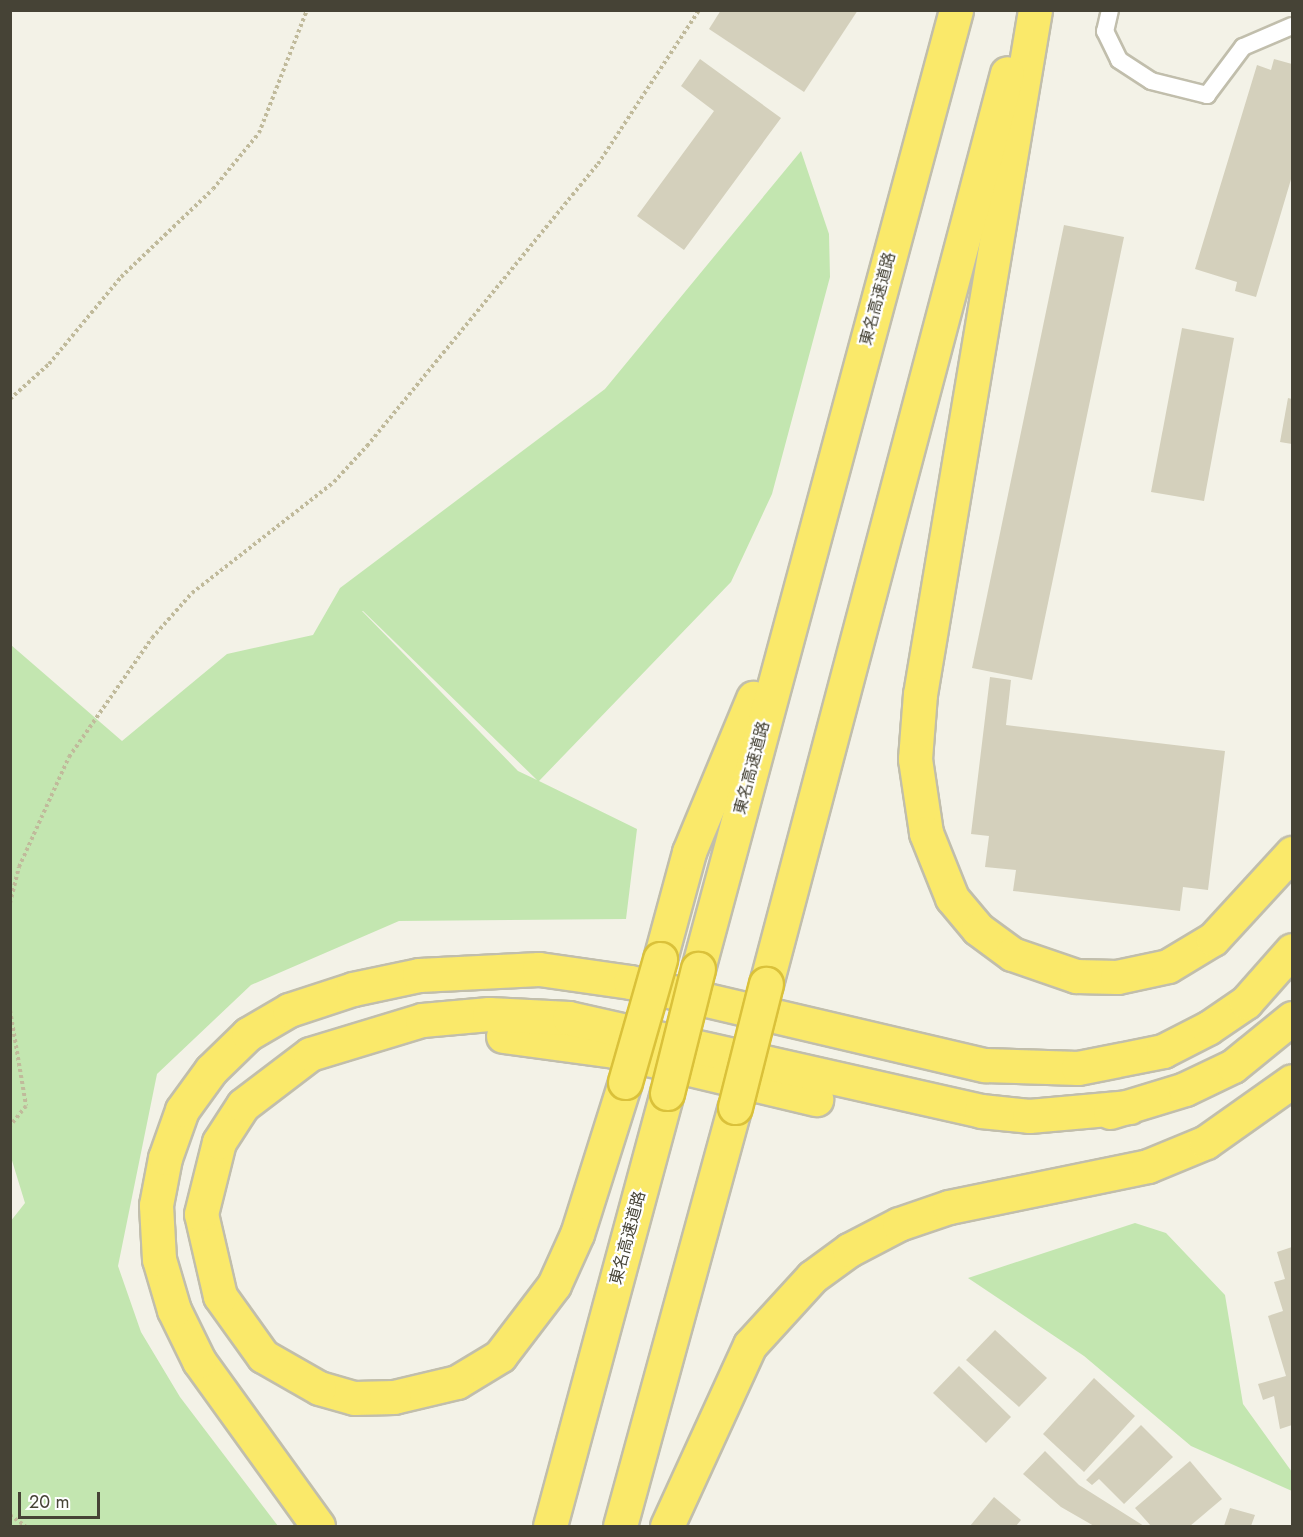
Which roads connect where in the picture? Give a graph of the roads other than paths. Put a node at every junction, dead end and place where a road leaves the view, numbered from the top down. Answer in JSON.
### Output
{"nodes":[{"id":1,"x":956,"y":10,"type":"edge"},
{"id":2,"x":1024,"y":10,"type":"edge"},
{"id":3,"x":1035,"y":10,"type":"edge"},
{"id":4,"x":1110,"y":10,"type":"edge"},
{"id":5,"x":1293,"y":26,"type":"edge"},
{"id":6,"x":803,"y":577,"type":"junction"},
{"id":7,"x":1293,"y":853,"type":"edge"},
{"id":8,"x":1293,"y":950,"type":"edge"},
{"id":9,"x":1293,"y":1018,"type":"edge"},
{"id":10,"x":1293,"y":1081,"type":"edge"},
{"id":11,"x":318,"y":1527,"type":"edge"},
{"id":12,"x":550,"y":1527,"type":"edge"},
{"id":13,"x":620,"y":1527,"type":"edge"},
{"id":14,"x":667,"y":1527,"type":"edge"}],
"edges":[{"from":1,"to":6,"type":"highway","name":"東名高速道路"},
{"from":2,"to":13,"type":"highway","bridge":true},
{"from":3,"to":7,"type":"highway"},
{"from":4,"to":5,"type":"lane"},
{"from":6,"to":9,"type":"highway","bridge":true},
{"from":6,"to":12,"type":"highway","name":"東名高速道路","bridge":true},
{"from":8,"to":11,"type":"highway"},
{"from":10,"to":14,"type":"highway"}]}
